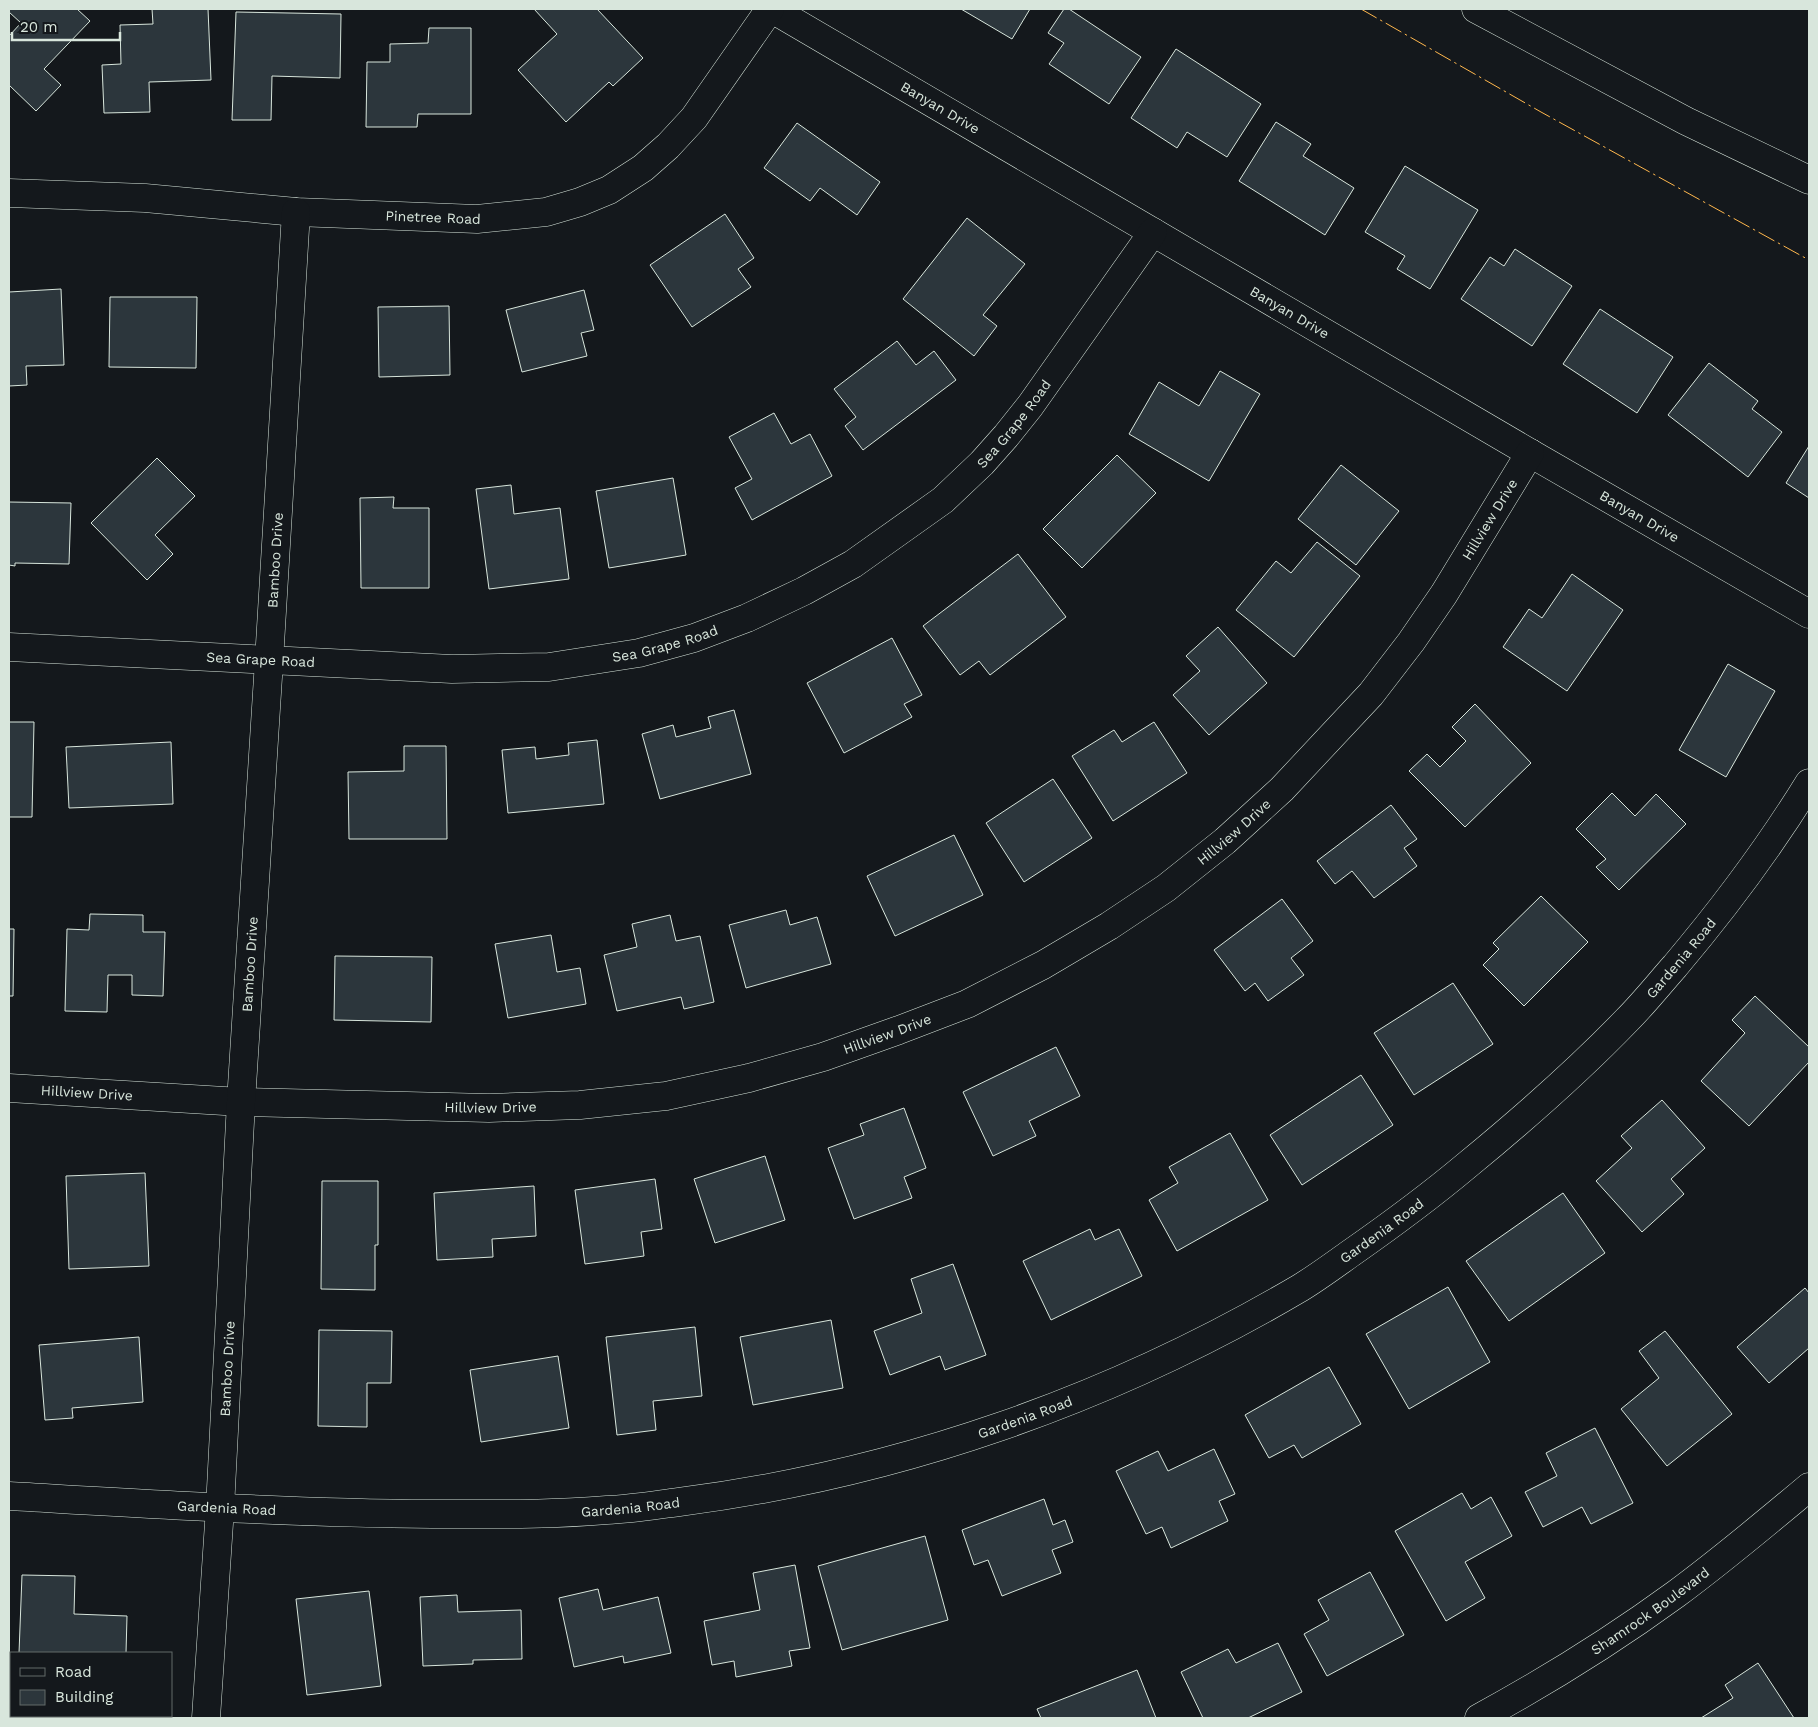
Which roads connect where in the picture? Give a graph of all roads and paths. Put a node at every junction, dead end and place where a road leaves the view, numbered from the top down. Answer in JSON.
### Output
{"nodes":[{"id":1,"x":771,"y":9,"type":"edge"},
{"id":2,"x":1476,"y":9,"type":"edge"},
{"id":3,"x":1809,"y":180,"type":"edge"},
{"id":4,"x":9,"y":193,"type":"edge"},
{"id":5,"x":296,"y":212,"type":"junction"},
{"id":6,"x":1153,"y":232,"type":"junction"},
{"id":7,"x":1530,"y":452,"type":"junction"},
{"id":8,"x":1809,"y":614,"type":"edge"},
{"id":9,"x":9,"y":647,"type":"edge"},
{"id":10,"x":269,"y":660,"type":"junction"},
{"id":11,"x":1809,"y":783,"type":"edge"},
{"id":12,"x":9,"y":1088,"type":"edge"},
{"id":13,"x":241,"y":1102,"type":"junction"},
{"id":14,"x":1809,"y":1487,"type":"edge"},
{"id":15,"x":9,"y":1496,"type":"edge"},
{"id":16,"x":220,"y":1508,"type":"junction"},
{"id":17,"x":206,"y":1718,"type":"edge"},
{"id":18,"x":1480,"y":1718,"type":"edge"}],
"edges":[{"from":1,"to":5,"type":"street","name":"Pinetree Road"},
{"from":1,"to":6,"type":"street","name":"Banyan Drive"},
{"from":2,"to":3,"type":"street"},
{"from":4,"to":5,"type":"street","name":"Pinetree Road"},
{"from":5,"to":10,"type":"street","name":"Bamboo Drive"},
{"from":6,"to":7,"type":"street","name":"Banyan Drive"},
{"from":6,"to":10,"type":"street","name":"Sea Grape Road"},
{"from":7,"to":8,"type":"street","name":"Banyan Drive"},
{"from":7,"to":13,"type":"street","name":"Hillview Drive"},
{"from":9,"to":10,"type":"street","name":"Sea Grape Road"},
{"from":10,"to":13,"type":"street","name":"Bamboo Drive"},
{"from":11,"to":16,"type":"street","name":"Gardenia Road"},
{"from":12,"to":13,"type":"street","name":"Hillview Drive"},
{"from":13,"to":16,"type":"street","name":"Bamboo Drive"},
{"from":14,"to":18,"type":"street","name":"Shamrock Boulevard"},
{"from":15,"to":16,"type":"street","name":"Gardenia Road"},
{"from":16,"to":17,"type":"street","name":"Bamboo Drive"}]}
